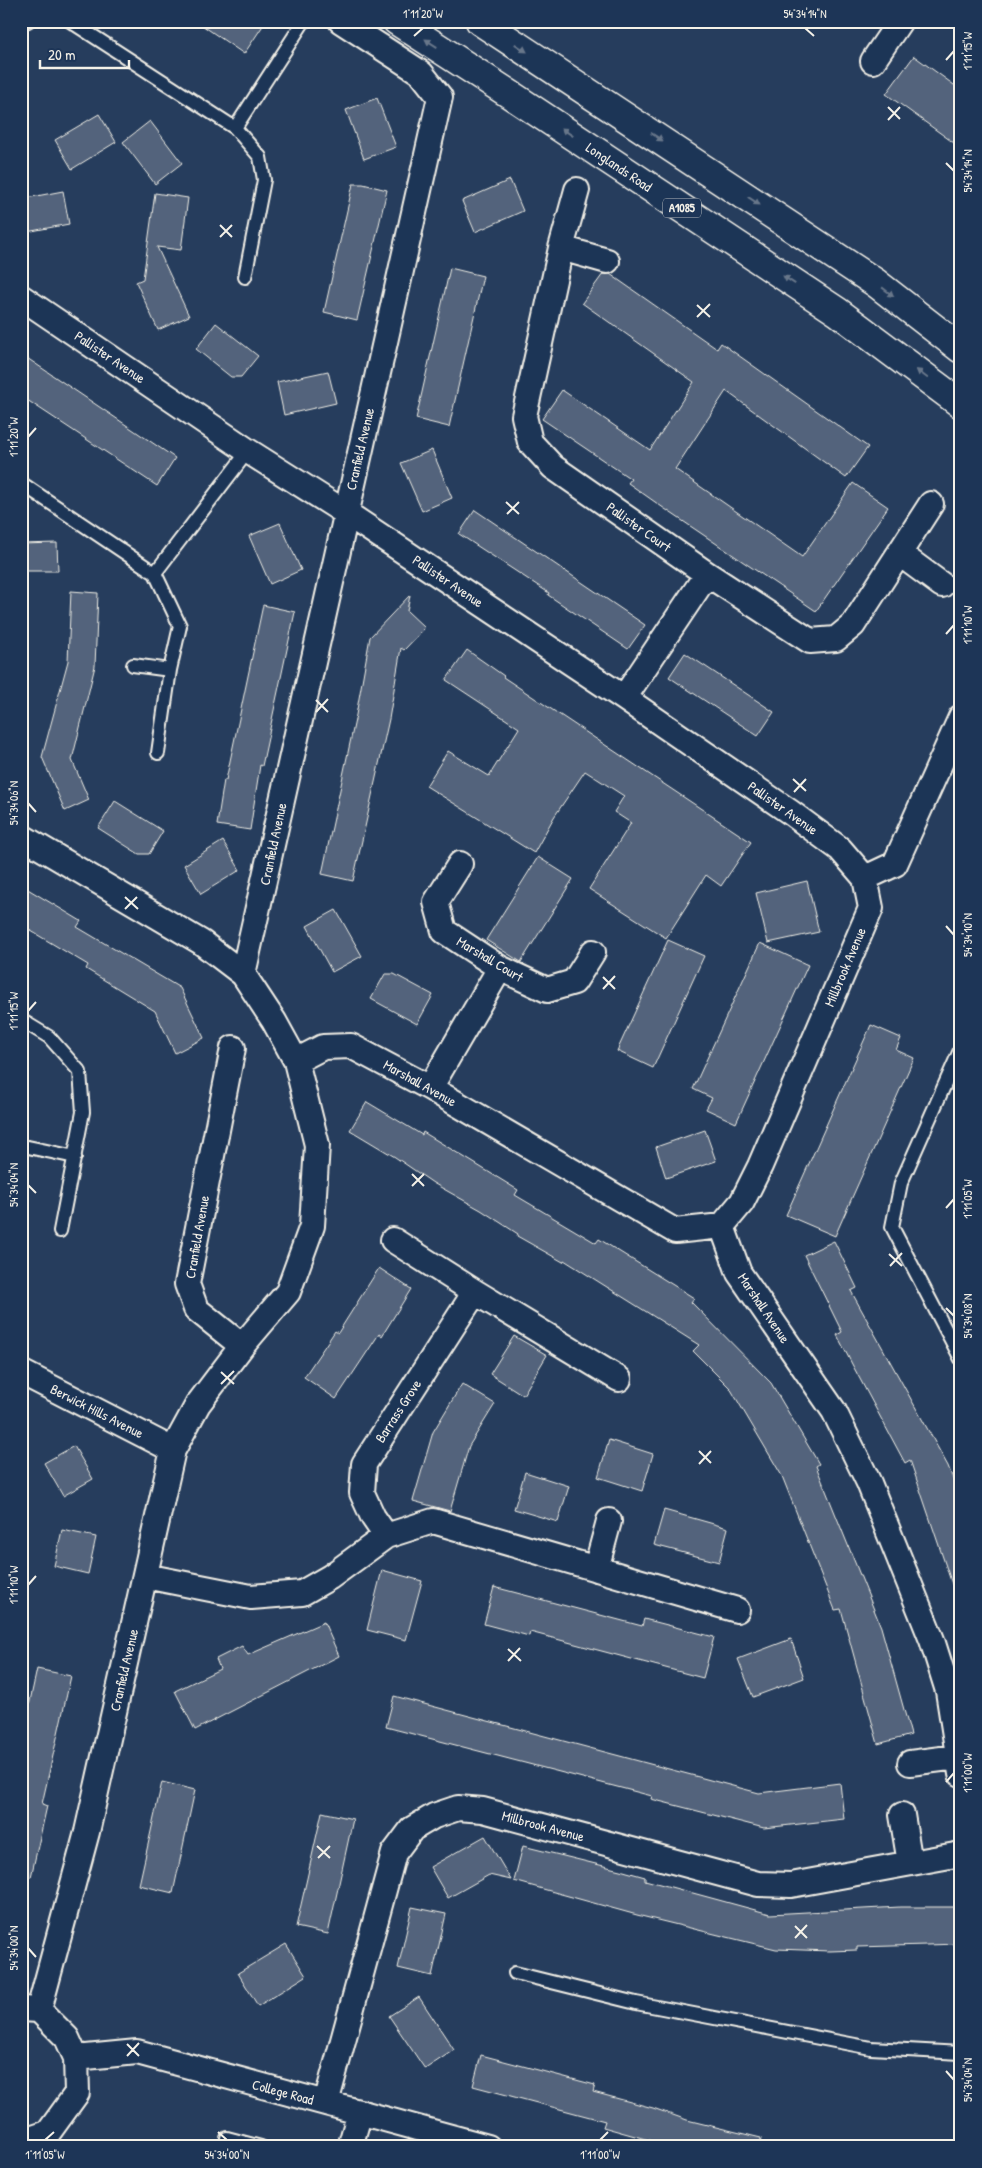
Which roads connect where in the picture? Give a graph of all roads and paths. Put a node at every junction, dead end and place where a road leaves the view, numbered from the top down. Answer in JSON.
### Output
{"nodes":[{"id":1,"x":28,"y":21,"type":"edge"},
{"id":2,"x":70,"y":21,"type":"edge"},
{"id":3,"x":304,"y":21,"type":"edge"},
{"id":4,"x":341,"y":21,"type":"edge"},
{"id":5,"x":397,"y":21,"type":"edge"},
{"id":6,"x":480,"y":21,"type":"edge"},
{"id":7,"x":900,"y":21,"type":"edge"},
{"id":8,"x":21,"y":23,"type":"edge"},
{"id":9,"x":874,"y":61,"type":"dead end"},
{"id":10,"x":234,"y":128,"type":"junction"},
{"id":11,"x":577,"y":190,"type":"dead end"},
{"id":12,"x":561,"y":248,"type":"junction"},
{"id":13,"x":607,"y":261,"type":"dead end"},
{"id":14,"x":245,"y":277,"type":"dead end"},
{"id":15,"x":21,"y":297,"type":"edge"},
{"id":16,"x":961,"y":349,"type":"edge"},
{"id":17,"x":961,"y":404,"type":"edge"},
{"id":18,"x":248,"y":451,"type":"junction"},
{"id":19,"x":21,"y":483,"type":"edge"},
{"id":20,"x":931,"y":504,"type":"dead end"},
{"id":21,"x":346,"y":513,"type":"junction"},
{"id":22,"x":900,"y":554,"type":"junction"},
{"id":23,"x":155,"y":573,"type":"junction"},
{"id":24,"x":707,"y":574,"type":"junction"},
{"id":25,"x":942,"y":585,"type":"dead end"},
{"id":26,"x":133,"y":665,"type":"dead end"},
{"id":27,"x":170,"y":670,"type":"junction"},
{"id":28,"x":624,"y":698,"type":"junction"},
{"id":29,"x":961,"y":717,"type":"edge"},
{"id":30,"x":158,"y":753,"type":"dead end"},
{"id":31,"x":21,"y":836,"type":"edge"},
{"id":32,"x":460,"y":864,"type":"dead end"},
{"id":33,"x":865,"y":878,"type":"junction"},
{"id":34,"x":593,"y":952,"type":"dead end"},
{"id":35,"x":500,"y":968,"type":"junction"},
{"id":36,"x":243,"y":974,"type":"junction"},
{"id":37,"x":21,"y":1020,"type":"edge"},
{"id":38,"x":233,"y":1048,"type":"dead end"},
{"id":39,"x":961,"y":1048,"type":"edge"},
{"id":40,"x":296,"y":1061,"type":"junction"},
{"id":41,"x":430,"y":1088,"type":"junction"},
{"id":42,"x":28,"y":1147,"type":"dead end"},
{"id":43,"x":74,"y":1157,"type":"junction"},
{"id":44,"x":722,"y":1226,"type":"junction"},
{"id":45,"x":60,"y":1230,"type":"dead end"},
{"id":46,"x":393,"y":1240,"type":"dead end"},
{"id":47,"x":475,"y":1292,"type":"junction"},
{"id":48,"x":242,"y":1346,"type":"junction"},
{"id":49,"x":961,"y":1360,"type":"edge"},
{"id":50,"x":21,"y":1372,"type":"edge"},
{"id":51,"x":619,"y":1379,"type":"dead end"},
{"id":52,"x":172,"y":1450,"type":"junction"},
{"id":53,"x":609,"y":1521,"type":"dead end"},
{"id":54,"x":386,"y":1536,"type":"junction"},
{"id":55,"x":596,"y":1569,"type":"junction"},
{"id":56,"x":145,"y":1576,"type":"junction"},
{"id":57,"x":737,"y":1610,"type":"dead end"},
{"id":58,"x":910,"y":1763,"type":"dead end"},
{"id":59,"x":959,"y":1766,"type":"edge"},
{"id":60,"x":902,"y":1815,"type":"dead end"},
{"id":61,"x":961,"y":1854,"type":"edge"},
{"id":62,"x":910,"y":1862,"type":"junction"},
{"id":63,"x":514,"y":1973,"type":"dead end"},
{"id":64,"x":30,"y":2010,"type":"edge"},
{"id":65,"x":961,"y":2053,"type":"edge"},
{"id":66,"x":76,"y":2058,"type":"junction"},
{"id":67,"x":326,"y":2103,"type":"junction"},
{"id":68,"x":360,"y":2112,"type":"junction"},
{"id":69,"x":227,"y":2138,"type":"dead end"},
{"id":70,"x":21,"y":2142,"type":"edge"},
{"id":71,"x":261,"y":2147,"type":"edge"},
{"id":72,"x":350,"y":2147,"type":"edge"},
{"id":73,"x":488,"y":2147,"type":"edge"}],
"edges":[{"from":1,"to":8,"type":"lane"},
{"from":2,"to":10,"type":"lane"},
{"from":3,"to":10,"type":"lane"},
{"from":4,"to":21,"type":"street","name":"Cranfield Avenue"},
{"from":17,"to":5,"type":"main road","name":"Longlands Road","number":"A1085","one_way":true},
{"from":6,"to":16,"type":"main road","one_way":true},
{"from":7,"to":9,"type":"street"},
{"from":10,"to":14,"type":"lane"},
{"from":11,"to":12,"type":"street","name":"Pallister Court"},
{"from":12,"to":13,"type":"street"},
{"from":12,"to":24,"type":"street","name":"Pallister Court"},
{"from":15,"to":18,"type":"street","name":"Pallister Avenue"},
{"from":18,"to":21,"type":"street","name":"Pallister Avenue"},
{"from":18,"to":23,"type":"lane"},
{"from":19,"to":23,"type":"lane"},
{"from":20,"to":22,"type":"street","name":"Pallister Court"},
{"from":21,"to":28,"type":"street","name":"Pallister Avenue"},
{"from":21,"to":36,"type":"street","name":"Cranfield Avenue"},
{"from":22,"to":24,"type":"street","name":"Pallister Court"},
{"from":22,"to":25,"type":"street"},
{"from":23,"to":27,"type":"lane"},
{"from":24,"to":28,"type":"street"},
{"from":26,"to":27,"type":"lane"},
{"from":27,"to":30,"type":"lane"},
{"from":28,"to":33,"type":"street","name":"Pallister Avenue"},
{"from":29,"to":33,"type":"street"},
{"from":31,"to":36,"type":"street"},
{"from":32,"to":35,"type":"street","name":"Marshall Court"},
{"from":33,"to":44,"type":"street","name":"Millbrook Avenue"},
{"from":34,"to":35,"type":"street","name":"Marshall Court"},
{"from":35,"to":41,"type":"street"},
{"from":36,"to":40,"type":"street","name":"Cranfield Avenue"},
{"from":37,"to":43,"type":"lane"},
{"from":38,"to":48,"type":"street","name":"Cranfield Avenue"},
{"from":39,"to":49,"type":"lane"},
{"from":40,"to":41,"type":"street","name":"Marshall Avenue"},
{"from":40,"to":48,"type":"street","name":"Cranfield Avenue"},
{"from":41,"to":44,"type":"street","name":"Marshall Avenue"},
{"from":42,"to":43,"type":"lane"},
{"from":43,"to":45,"type":"lane"},
{"from":44,"to":59,"type":"street","name":"Marshall Avenue"},
{"from":46,"to":47,"type":"street"},
{"from":47,"to":51,"type":"street"},
{"from":47,"to":54,"type":"street","name":"Barrass Grove"},
{"from":48,"to":52,"type":"street","name":"Cranfield Avenue"},
{"from":50,"to":52,"type":"street","name":"Berwick Hills Avenue"},
{"from":52,"to":56,"type":"street","name":"Cranfield Avenue"},
{"from":53,"to":55,"type":"street"},
{"from":54,"to":55,"type":"street"},
{"from":54,"to":56,"type":"street"},
{"from":55,"to":57,"type":"street"},
{"from":56,"to":64,"type":"street","name":"Cranfield Avenue"},
{"from":58,"to":59,"type":"street"},
{"from":60,"to":62,"type":"street"},
{"from":61,"to":62,"type":"street","name":"Millbrook Avenue"},
{"from":62,"to":67,"type":"street","name":"Millbrook Avenue"},
{"from":63,"to":65,"type":"lane"},
{"from":64,"to":66,"type":"street"},
{"from":66,"to":67,"type":"street","name":"College Road"},
{"from":66,"to":70,"type":"street"},
{"from":67,"to":68,"type":"street","name":"College Road"},
{"from":68,"to":72,"type":"street"},
{"from":68,"to":73,"type":"street","name":"College Road"},
{"from":69,"to":71,"type":"lane"}]}
